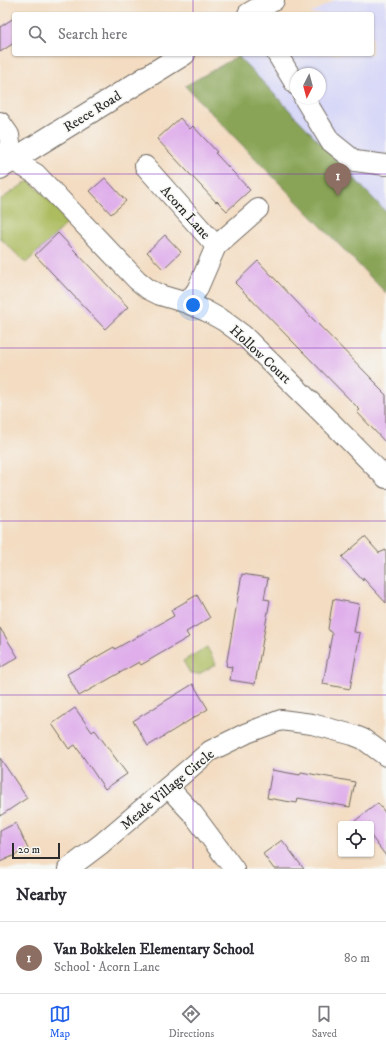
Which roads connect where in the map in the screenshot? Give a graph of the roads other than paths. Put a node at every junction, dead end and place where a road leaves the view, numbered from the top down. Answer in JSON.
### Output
{"nodes":[{"id":1,"x":273,"y":0,"type":"edge"},
{"id":2,"x":254,"y":12,"type":"edge"},
{"id":3,"x":181,"y":56,"type":"edge"},
{"id":4,"x":278,"y":56,"type":"edge"},
{"id":5,"x":290,"y":75,"type":"edge"},
{"id":6,"x":308,"y":104,"type":"edge"},
{"id":7,"x":0,"y":122,"type":"edge"},
{"id":8,"x":4,"y":161,"type":"edge"},
{"id":9,"x":386,"y":165,"type":"edge"},
{"id":10,"x":145,"y":166,"type":"dead end"},
{"id":11,"x":258,"y":209,"type":"dead end"},
{"id":12,"x":216,"y":246,"type":"junction"},
{"id":13,"x":187,"y":303,"type":"junction"},
{"id":14,"x":386,"y":478,"type":"edge"},
{"id":15,"x":386,"y":756,"type":"edge"},
{"id":16,"x":168,"y":787,"type":"junction"},
{"id":17,"x":68,"y":869,"type":"edge"},
{"id":18,"x":234,"y":869,"type":"edge"}],
"edges":[{"from":1,"to":2,"type":"main road"},
{"from":3,"to":8,"type":"main road","name":"Reece Road"},
{"from":4,"to":5,"type":"street"},
{"from":6,"to":9,"type":"street"},
{"from":7,"to":8,"type":"street"},
{"from":8,"to":13,"type":"street","name":"Hollow Court"},
{"from":10,"to":12,"type":"street","name":"Acorn Lane"},
{"from":11,"to":12,"type":"street"},
{"from":12,"to":13,"type":"street","name":"Acorn Lane"},
{"from":13,"to":14,"type":"street","name":"Hollow Court"},
{"from":15,"to":16,"type":"street","name":"Meade Village Circle"},
{"from":16,"to":17,"type":"street","name":"Meade Village Circle"},
{"from":16,"to":18,"type":"street"}]}
